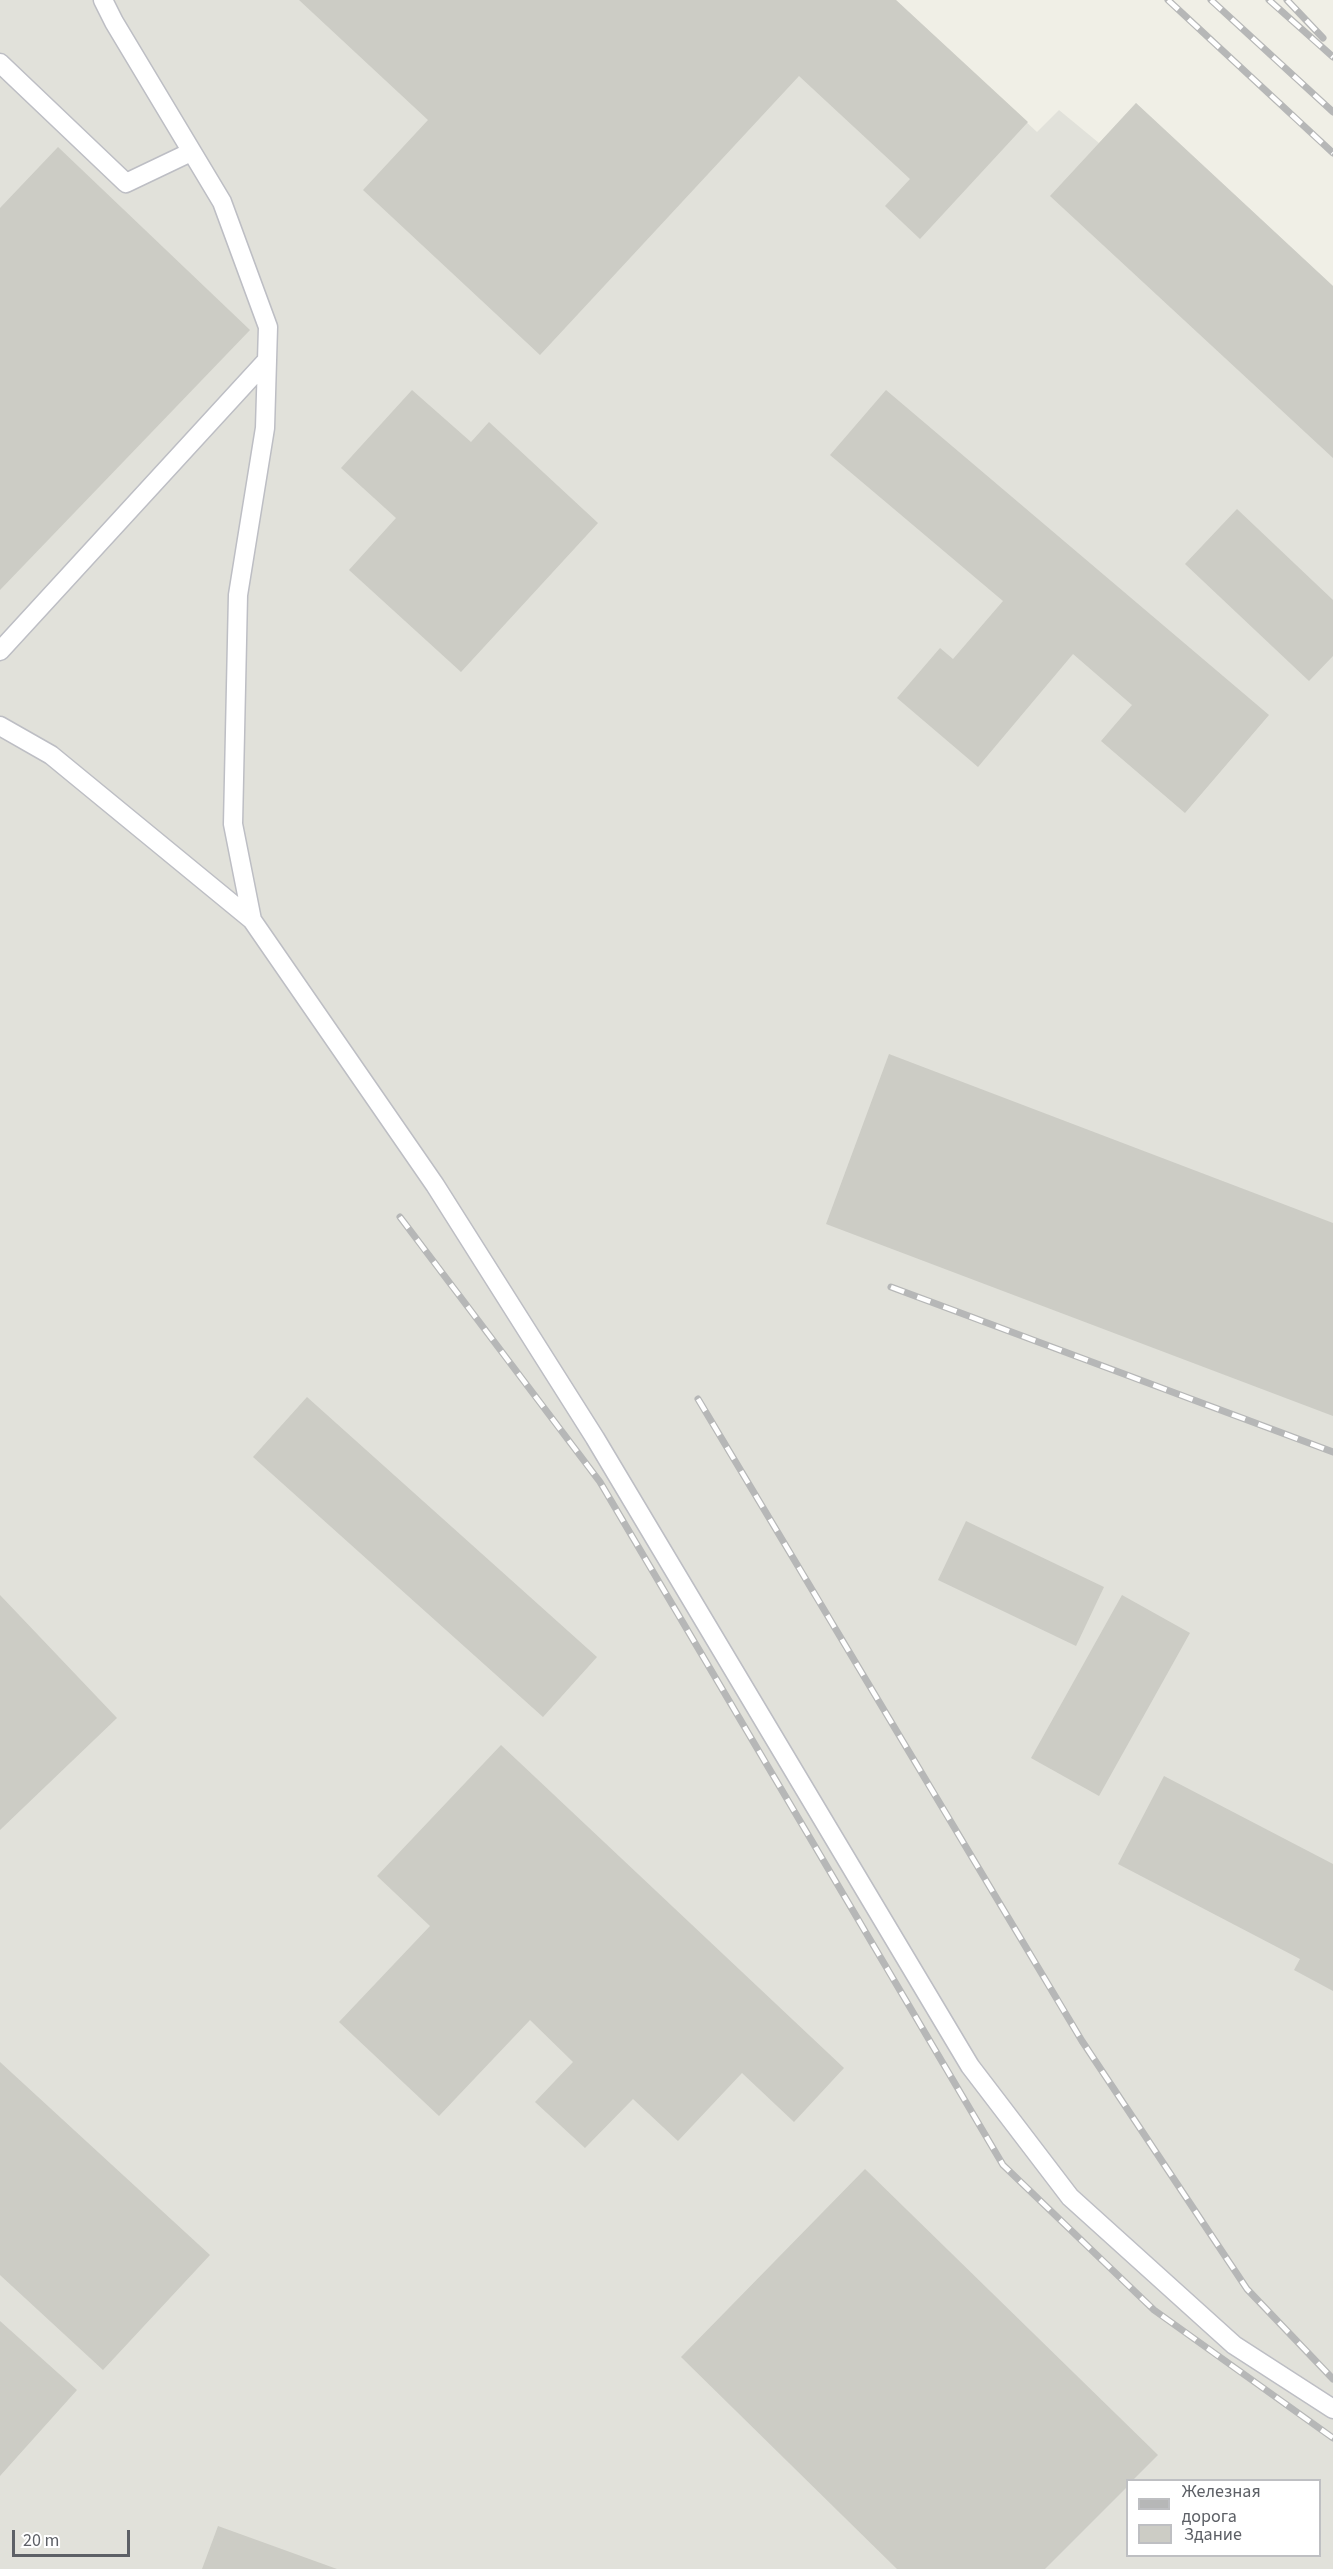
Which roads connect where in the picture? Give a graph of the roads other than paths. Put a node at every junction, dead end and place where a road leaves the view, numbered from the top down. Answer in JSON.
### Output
{"nodes":[{"id":1,"x":103,"y":0,"type":"edge"},
{"id":2,"x":0,"y":63,"type":"edge"},
{"id":3,"x":191,"y":152,"type":"junction"},
{"id":4,"x":267,"y":360,"type":"junction"},
{"id":5,"x":0,"y":651,"type":"edge"},
{"id":6,"x":0,"y":726,"type":"edge"},
{"id":7,"x":252,"y":920,"type":"junction"},
{"id":8,"x":1333,"y":2409,"type":"edge"}],
"edges":[{"from":1,"to":3,"type":"lane"},
{"from":2,"to":3,"type":"lane"},
{"from":3,"to":4,"type":"lane"},
{"from":4,"to":5,"type":"lane"},
{"from":4,"to":7,"type":"lane"},
{"from":6,"to":7,"type":"lane"},
{"from":7,"to":8,"type":"lane"}]}
